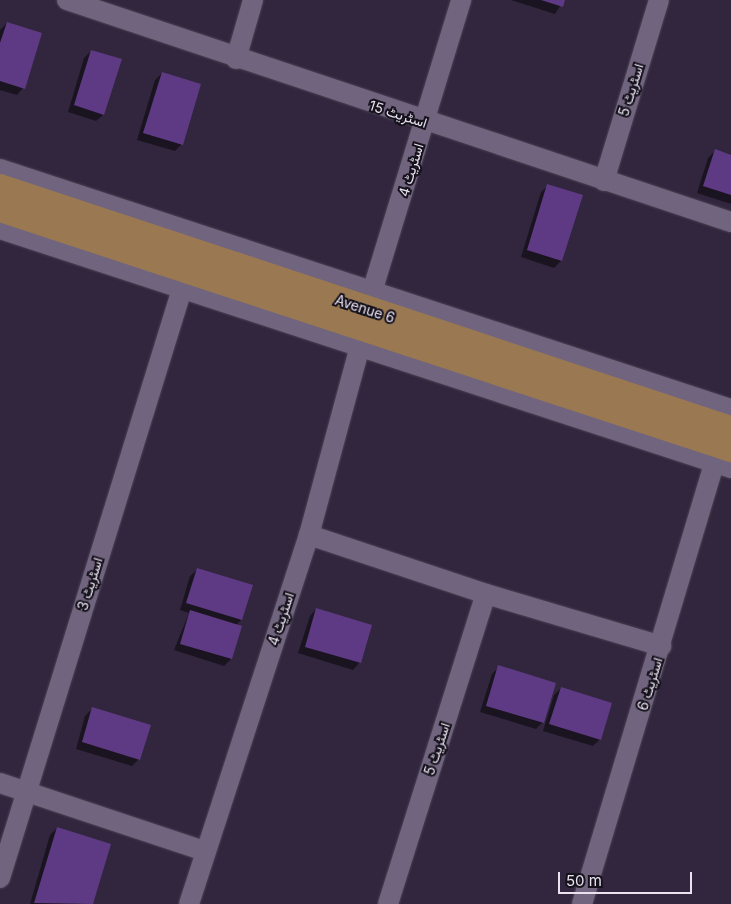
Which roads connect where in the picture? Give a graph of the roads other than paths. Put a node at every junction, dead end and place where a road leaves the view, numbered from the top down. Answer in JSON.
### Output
{"nodes":[{"id":1,"x":67,"y":0,"type":"edge"},
{"id":2,"x":253,"y":0,"type":"edge"},
{"id":3,"x":461,"y":0,"type":"edge"},
{"id":4,"x":659,"y":0,"type":"edge"},
{"id":5,"x":236,"y":59,"type":"junction"},
{"id":6,"x":426,"y":123,"type":"junction"},
{"id":7,"x":0,"y":169,"type":"edge"},
{"id":8,"x":604,"y":181,"type":"junction"},
{"id":9,"x":0,"y":187,"type":"edge"},
{"id":10,"x":731,"y":222,"type":"edge"},
{"id":11,"x":1,"y":228,"type":"edge"},
{"id":12,"x":182,"y":289,"type":"junction"},
{"id":13,"x":366,"y":320,"type":"junction"},
{"id":14,"x":731,"y":409,"type":"edge"},
{"id":15,"x":731,"y":429,"type":"edge"},
{"id":16,"x":725,"y":460,"type":"edge"},
{"id":17,"x":309,"y":535,"type":"junction"},
{"id":18,"x":486,"y":594,"type":"junction"},
{"id":19,"x":662,"y":646,"type":"junction"},
{"id":20,"x":0,"y":783,"type":"edge"},
{"id":21,"x":25,"y":792,"type":"junction"},
{"id":22,"x":204,"y":852,"type":"junction"},
{"id":23,"x":0,"y":878,"type":"edge"},
{"id":24,"x":189,"y":904,"type":"edge"},
{"id":25,"x":388,"y":904,"type":"edge"},
{"id":26,"x":582,"y":904,"type":"edge"}],
"edges":[{"from":1,"to":5,"type":"street","name":"اسٹریٹ 15"},
{"from":2,"to":5,"type":"street"},
{"from":3,"to":6,"type":"street","name":"اسٹریٹ 4"},
{"from":4,"to":8,"type":"street","name":"اسٹریٹ 5"},
{"from":5,"to":6,"type":"street","name":"اسٹریٹ 15"},
{"from":6,"to":8,"type":"street","name":"اسٹریٹ 15"},
{"from":6,"to":13,"type":"street","name":"اسٹریٹ 4"},
{"from":7,"to":13,"type":"street"},
{"from":8,"to":10,"type":"street","name":"اسٹریٹ 15"},
{"from":9,"to":13,"type":"main road","name":"Avenue 6"},
{"from":11,"to":12,"type":"street"},
{"from":11,"to":13,"type":"main road","name":"Avenue 6"},
{"from":12,"to":13,"type":"street"},
{"from":12,"to":21,"type":"street","name":"اسٹریٹ 3"},
{"from":13,"to":14,"type":"street"},
{"from":13,"to":15,"type":"main road","name":"Avenue 6"},
{"from":13,"to":16,"type":"main road","name":"Avenue 6"},
{"from":13,"to":17,"type":"street","name":"اسٹریٹ 4"},
{"from":16,"to":19,"type":"street","name":"اسٹریٹ 6"},
{"from":17,"to":18,"type":"street"},
{"from":17,"to":22,"type":"street","name":"اسٹریٹ 4"},
{"from":18,"to":19,"type":"street"},
{"from":18,"to":25,"type":"street","name":"اسٹریٹ 5"},
{"from":19,"to":26,"type":"street","name":"اسٹریٹ 6"},
{"from":20,"to":21,"type":"street"},
{"from":21,"to":22,"type":"street"},
{"from":21,"to":23,"type":"street","name":"اسٹریٹ 3"},
{"from":22,"to":24,"type":"street","name":"اسٹریٹ 4"}]}
